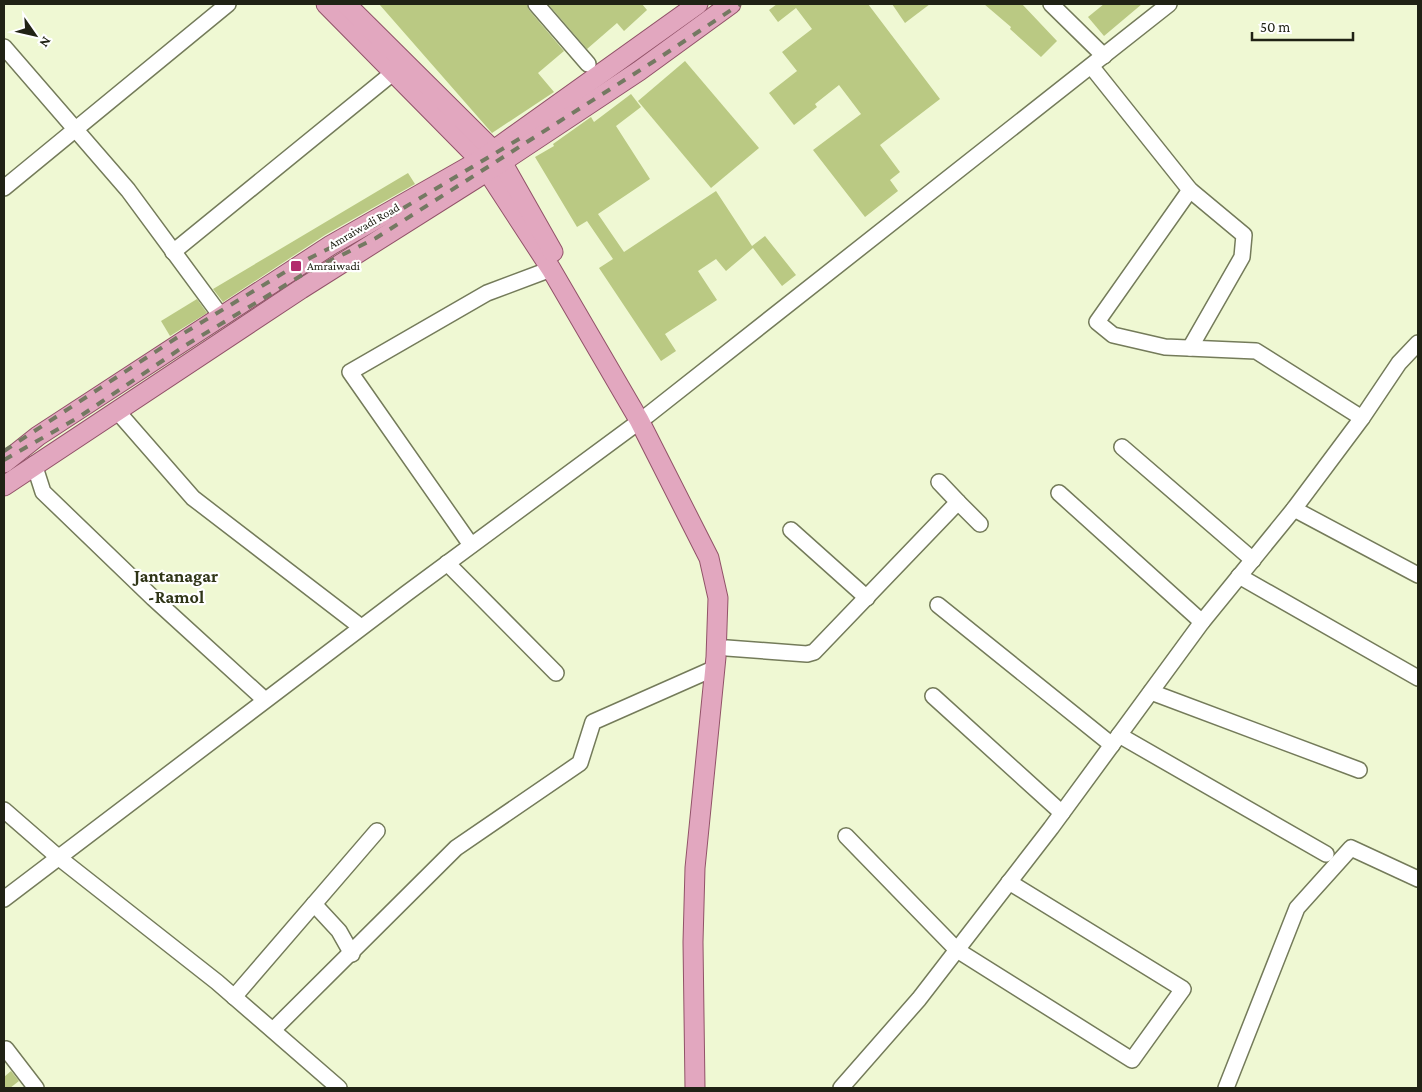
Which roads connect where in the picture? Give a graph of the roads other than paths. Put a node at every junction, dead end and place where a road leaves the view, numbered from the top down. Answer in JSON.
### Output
{"nodes":[{"id":1,"x":228,"y":4,"type":"edge"},
{"id":2,"x":326,"y":4,"type":"edge"},
{"id":3,"x":346,"y":4,"type":"edge"},
{"id":4,"x":536,"y":4,"type":"edge"},
{"id":5,"x":698,"y":4,"type":"edge"},
{"id":6,"x":731,"y":4,"type":"edge"},
{"id":7,"x":1051,"y":4,"type":"edge"},
{"id":8,"x":1170,"y":4,"type":"edge"},
{"id":9,"x":4,"y":48,"type":"edge"},
{"id":10,"x":1104,"y":56,"type":"junction"},
{"id":11,"x":588,"y":64,"type":"dead end"},
{"id":12,"x":1091,"y":66,"type":"junction"},
{"id":13,"x":394,"y":72,"type":"junction"},
{"id":14,"x":75,"y":130,"type":"junction"},
{"id":15,"x":490,"y":160,"type":"junction"},
{"id":16,"x":4,"y":188,"type":"edge"},
{"id":17,"x":1190,"y":190,"type":"junction"},
{"id":18,"x":173,"y":252,"type":"junction"},
{"id":19,"x":551,"y":269,"type":"junction"},
{"id":20,"x":221,"y":316,"type":"junction"},
{"id":21,"x":1418,"y":343,"type":"edge"},
{"id":22,"x":1190,"y":348,"type":"junction"},
{"id":23,"x":117,"y":411,"type":"junction"},
{"id":24,"x":644,"y":417,"type":"junction"},
{"id":25,"x":1362,"y":418,"type":"junction"},
{"id":26,"x":1122,"y":447,"type":"dead end"},
{"id":27,"x":4,"y":463,"type":"edge"},
{"id":28,"x":34,"y":464,"type":"junction"},
{"id":29,"x":939,"y":482,"type":"dead end"},
{"id":30,"x":4,"y":486,"type":"edge"},
{"id":31,"x":1059,"y":493,"type":"dead end"},
{"id":32,"x":958,"y":502,"type":"junction"},
{"id":33,"x":1294,"y":509,"type":"junction"},
{"id":34,"x":980,"y":524,"type":"dead end"},
{"id":35,"x":791,"y":530,"type":"dead end"},
{"id":36,"x":471,"y":545,"type":"junction"},
{"id":37,"x":1253,"y":560,"type":"junction"},
{"id":38,"x":447,"y":563,"type":"junction"},
{"id":39,"x":1418,"y":575,"type":"edge"},
{"id":40,"x":1239,"y":576,"type":"junction"},
{"id":41,"x":867,"y":598,"type":"junction"},
{"id":42,"x":938,"y":605,"type":"dead end"},
{"id":43,"x":1202,"y":622,"type":"junction"},
{"id":44,"x":361,"y":627,"type":"junction"},
{"id":45,"x":727,"y":648,"type":"junction"},
{"id":46,"x":715,"y":668,"type":"junction"},
{"id":47,"x":556,"y":673,"type":"dead end"},
{"id":48,"x":1418,"y":678,"type":"edge"},
{"id":49,"x":1151,"y":692,"type":"junction"},
{"id":50,"x":933,"y":696,"type":"dead end"},
{"id":51,"x":265,"y":700,"type":"junction"},
{"id":52,"x":1115,"y":740,"type":"junction"},
{"id":53,"x":1359,"y":770,"type":"dead end"},
{"id":54,"x":4,"y":810,"type":"edge"},
{"id":55,"x":1062,"y":813,"type":"junction"},
{"id":56,"x":377,"y":831,"type":"dead end"},
{"id":57,"x":846,"y":836,"type":"dead end"},
{"id":58,"x":1326,"y":854,"type":"dead end"},
{"id":59,"x":58,"y":857,"type":"junction"},
{"id":60,"x":1418,"y":879,"type":"edge"},
{"id":61,"x":1009,"y":882,"type":"junction"},
{"id":62,"x":4,"y":899,"type":"edge"},
{"id":63,"x":314,"y":904,"type":"junction"},
{"id":64,"x":957,"y":950,"type":"junction"},
{"id":65,"x":352,"y":954,"type":"junction"},
{"id":66,"x":234,"y":997,"type":"junction"},
{"id":67,"x":273,"y":1030,"type":"junction"},
{"id":68,"x":6,"y":1049,"type":"dead end"},
{"id":69,"x":36,"y":1088,"type":"edge"},
{"id":70,"x":339,"y":1088,"type":"edge"},
{"id":71,"x":695,"y":1088,"type":"edge"},
{"id":72,"x":705,"y":1088,"type":"edge"},
{"id":73,"x":840,"y":1088,"type":"edge"},
{"id":74,"x":1226,"y":1088,"type":"edge"}],
"edges":[{"from":1,"to":14,"type":"street"},
{"from":2,"to":13,"type":"main road"},
{"from":3,"to":15,"type":"main road"},
{"from":4,"to":11,"type":"street"},
{"from":5,"to":15,"type":"main road","name":"Amraiwadi Road"},
{"from":6,"to":15,"type":"main road"},
{"from":7,"to":10,"type":"street"},
{"from":8,"to":10,"type":"street"},
{"from":9,"to":14,"type":"street"},
{"from":10,"to":12,"type":"street"},
{"from":12,"to":17,"type":"street"},
{"from":12,"to":24,"type":"street"},
{"from":13,"to":15,"type":"main road"},
{"from":13,"to":18,"type":"street"},
{"from":14,"to":16,"type":"street"},
{"from":14,"to":18,"type":"street"},
{"from":15,"to":19,"type":"main road"},
{"from":15,"to":20,"type":"main road","name":"Amraiwadi Road"},
{"from":15,"to":23,"type":"main road"},
{"from":15,"to":24,"type":"main road"},
{"from":17,"to":22,"type":"street"},
{"from":17,"to":22,"type":"street"},
{"from":18,"to":20,"type":"street"},
{"from":19,"to":24,"type":"main road"},
{"from":19,"to":36,"type":"street"},
{"from":20,"to":27,"type":"main road","name":"Amraiwadi Road"},
{"from":21,"to":25,"type":"street"},
{"from":22,"to":25,"type":"street"},
{"from":23,"to":28,"type":"main road"},
{"from":23,"to":44,"type":"street"},
{"from":24,"to":36,"type":"street"},
{"from":24,"to":45,"type":"main road"},
{"from":24,"to":46,"type":"main road"},
{"from":25,"to":33,"type":"street"},
{"from":26,"to":37,"type":"street"},
{"from":28,"to":30,"type":"main road"},
{"from":28,"to":51,"type":"street"},
{"from":29,"to":32,"type":"street"},
{"from":31,"to":43,"type":"street"},
{"from":32,"to":34,"type":"street"},
{"from":32,"to":41,"type":"street"},
{"from":33,"to":37,"type":"street"},
{"from":33,"to":39,"type":"street"},
{"from":35,"to":41,"type":"street"},
{"from":36,"to":38,"type":"street"},
{"from":37,"to":40,"type":"street"},
{"from":38,"to":44,"type":"street"},
{"from":38,"to":47,"type":"street"},
{"from":40,"to":43,"type":"street"},
{"from":40,"to":48,"type":"street"},
{"from":41,"to":45,"type":"street"},
{"from":42,"to":52,"type":"street"},
{"from":43,"to":49,"type":"street"},
{"from":44,"to":51,"type":"street"},
{"from":45,"to":72,"type":"main road"},
{"from":46,"to":65,"type":"street"},
{"from":46,"to":71,"type":"main road"},
{"from":49,"to":52,"type":"street"},
{"from":49,"to":53,"type":"street"},
{"from":50,"to":55,"type":"street"},
{"from":51,"to":59,"type":"street"},
{"from":52,"to":55,"type":"street"},
{"from":52,"to":58,"type":"street"},
{"from":54,"to":59,"type":"street"},
{"from":55,"to":61,"type":"street"},
{"from":56,"to":63,"type":"street"},
{"from":57,"to":64,"type":"street"},
{"from":59,"to":62,"type":"street"},
{"from":59,"to":66,"type":"street"},
{"from":60,"to":74,"type":"street"},
{"from":61,"to":64,"type":"street"},
{"from":61,"to":64,"type":"street"},
{"from":63,"to":65,"type":"street"},
{"from":63,"to":66,"type":"street"},
{"from":64,"to":73,"type":"street"},
{"from":65,"to":67,"type":"street"},
{"from":66,"to":67,"type":"street"},
{"from":67,"to":70,"type":"street"},
{"from":68,"to":69,"type":"street"}]}
